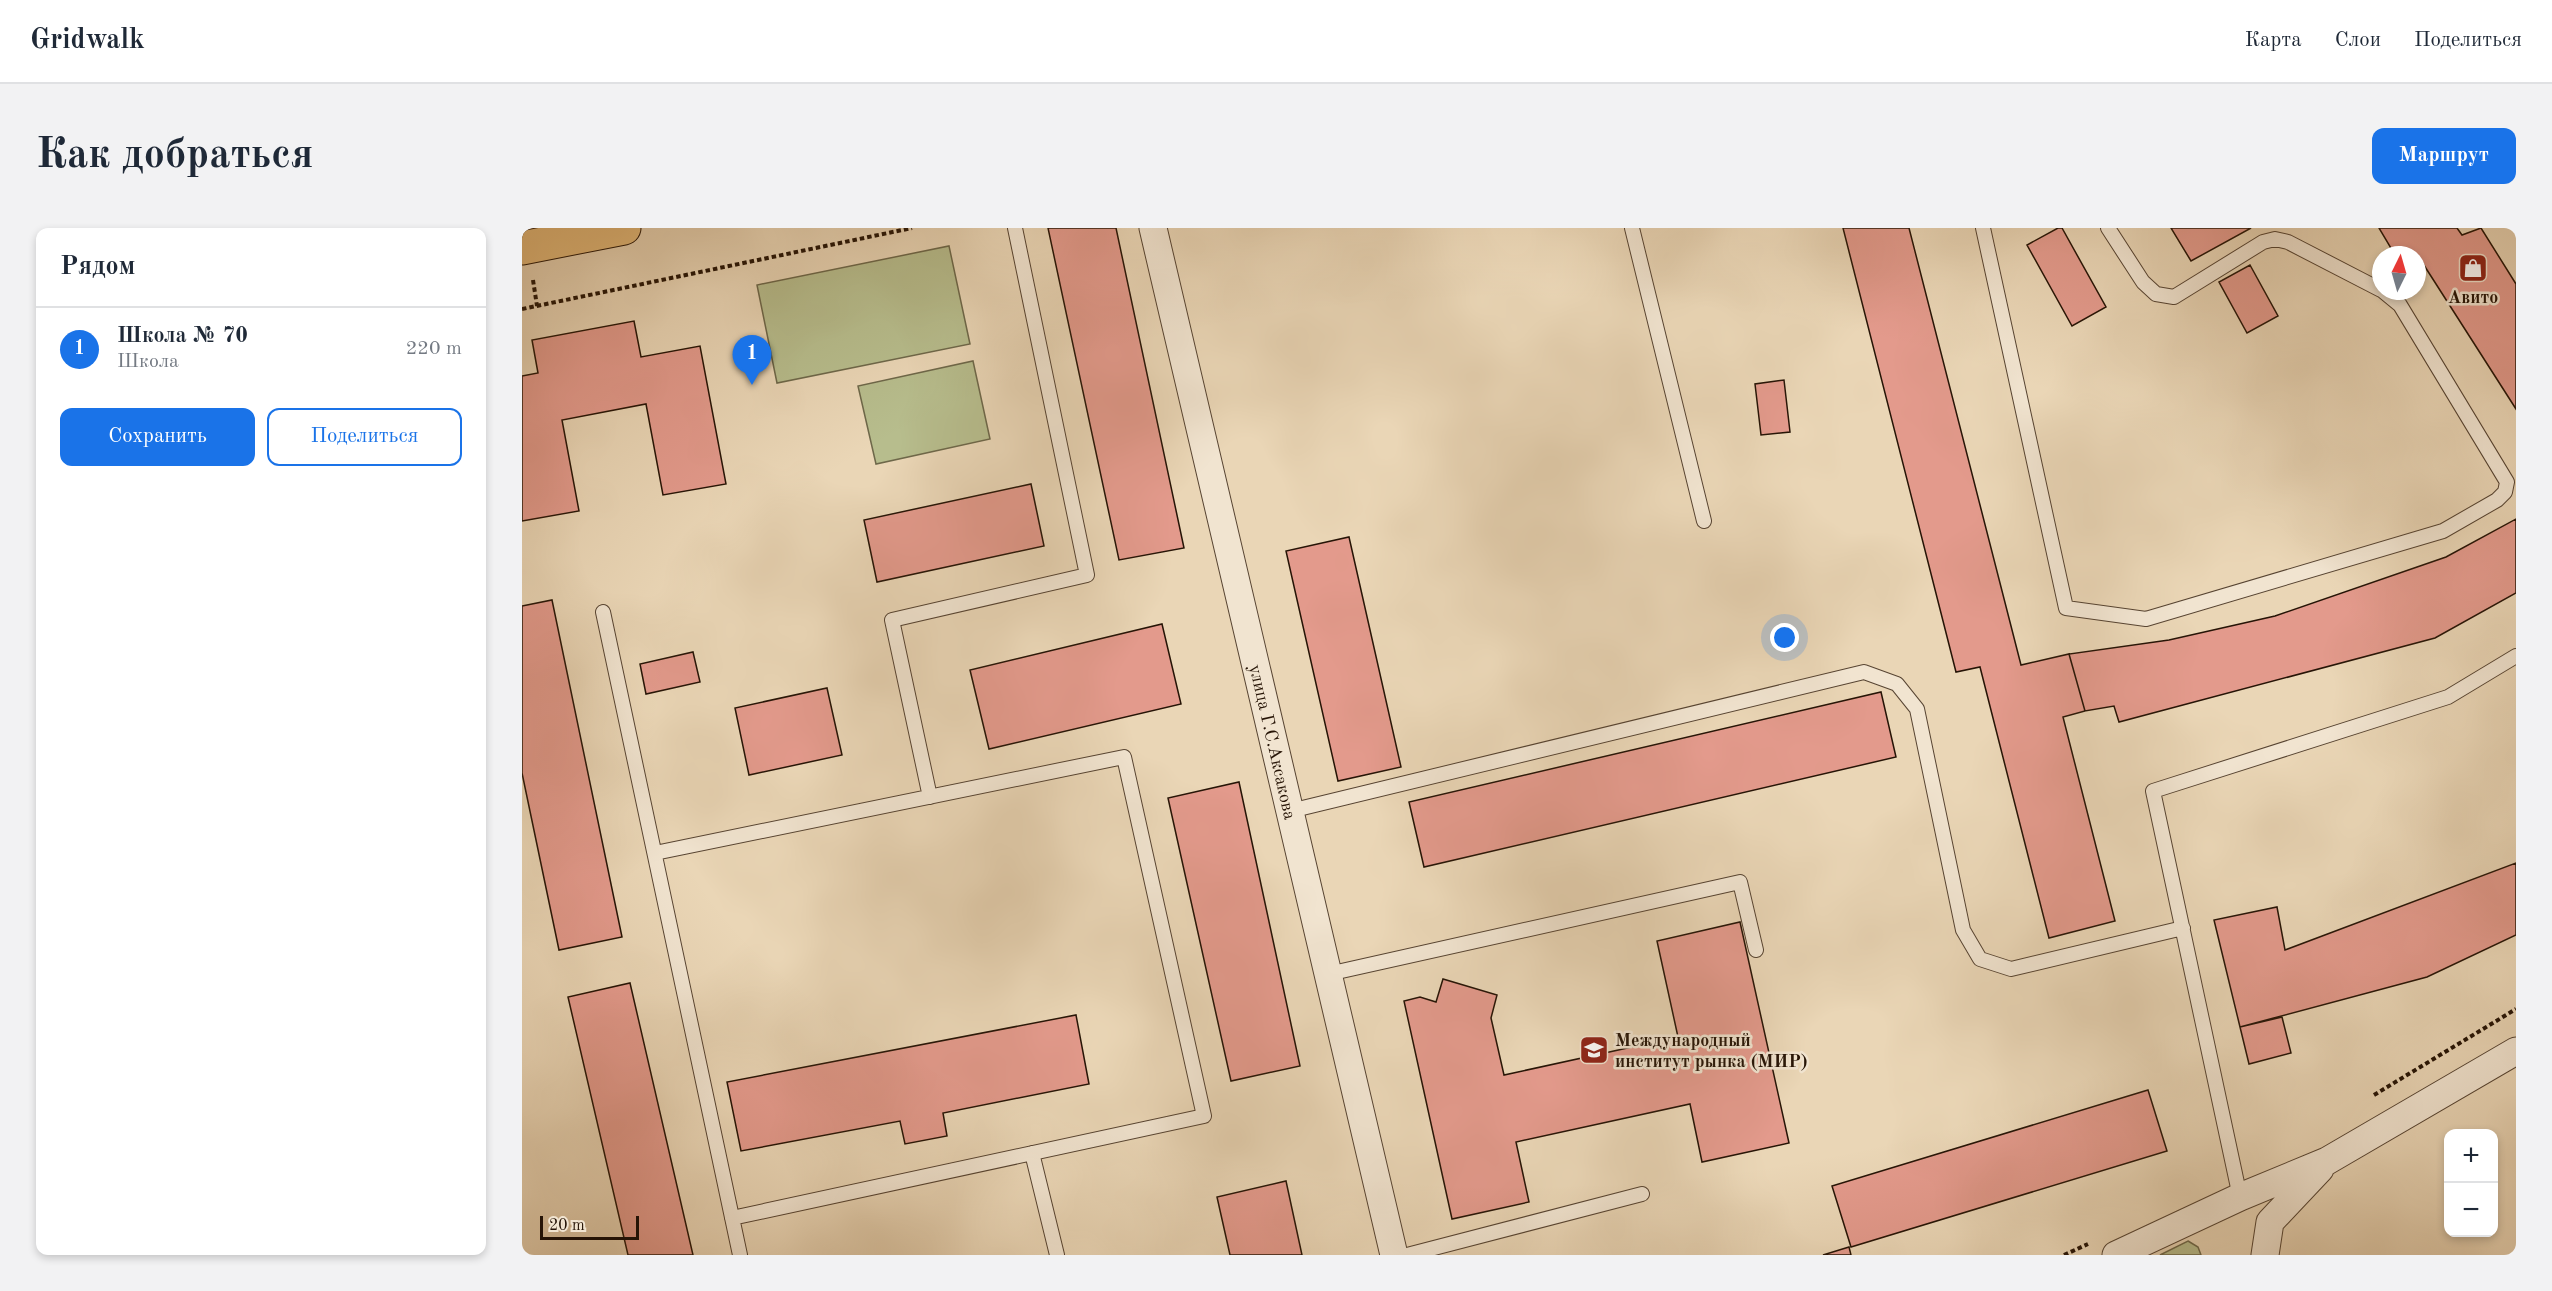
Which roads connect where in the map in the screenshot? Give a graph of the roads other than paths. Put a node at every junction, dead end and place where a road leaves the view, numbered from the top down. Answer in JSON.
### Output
{"nodes":[{"id":1,"x":624,"y":228,"type":"edge"},
{"id":2,"x":1015,"y":228,"type":"edge"},
{"id":3,"x":1153,"y":228,"type":"edge"},
{"id":4,"x":1632,"y":228,"type":"edge"},
{"id":5,"x":1983,"y":228,"type":"edge"},
{"id":6,"x":2108,"y":228,"type":"edge"},
{"id":7,"x":522,"y":248,"type":"edge"},
{"id":8,"x":2372,"y":286,"type":"edge"},
{"id":9,"x":2394,"y":300,"type":"edge"},
{"id":10,"x":1704,"y":520,"type":"dead end"},
{"id":11,"x":603,"y":612,"type":"dead end"},
{"id":12,"x":2516,"y":656,"type":"edge"},
{"id":13,"x":930,"y":797,"type":"junction"},
{"id":14,"x":1290,"y":811,"type":"junction"},
{"id":15,"x":655,"y":853,"type":"junction"},
{"id":16,"x":2183,"y":927,"type":"junction"},
{"id":17,"x":1756,"y":950,"type":"dead end"},
{"id":18,"x":1328,"y":974,"type":"junction"},
{"id":19,"x":2516,"y":1051,"type":"edge"},
{"id":20,"x":1032,"y":1153,"type":"junction"},
{"id":21,"x":2327,"y":1161,"type":"junction"},
{"id":22,"x":1642,"y":1194,"type":"dead end"},
{"id":23,"x":2240,"y":1197,"type":"junction"},
{"id":24,"x":732,"y":1218,"type":"junction"},
{"id":25,"x":740,"y":1255,"type":"edge"},
{"id":26,"x":1057,"y":1255,"type":"edge"},
{"id":27,"x":1394,"y":1255,"type":"edge"},
{"id":28,"x":1407,"y":1255,"type":"edge"},
{"id":29,"x":2116,"y":1255,"type":"edge"},
{"id":30,"x":2265,"y":1255,"type":"edge"}],
"edges":[{"from":1,"to":7,"type":"main road"},
{"from":2,"to":13,"type":"lane"},
{"from":3,"to":14,"type":"street","name":"улица Г.С.Аксакова"},
{"from":4,"to":10,"type":"lane"},
{"from":5,"to":9,"type":"lane"},
{"from":6,"to":8,"type":"lane"},
{"from":11,"to":15,"type":"lane"},
{"from":12,"to":16,"type":"lane"},
{"from":13,"to":15,"type":"lane"},
{"from":13,"to":20,"type":"lane"},
{"from":14,"to":16,"type":"lane"},
{"from":14,"to":18,"type":"street","name":"улица Г.С.Аксакова"},
{"from":15,"to":24,"type":"lane"},
{"from":16,"to":23,"type":"lane"},
{"from":17,"to":18,"type":"lane"},
{"from":18,"to":27,"type":"street","name":"улица Г.С.Аксакова"},
{"from":19,"to":21,"type":"street"},
{"from":20,"to":24,"type":"lane"},
{"from":20,"to":26,"type":"lane"},
{"from":21,"to":23,"type":"street"},
{"from":21,"to":30,"type":"street"},
{"from":22,"to":28,"type":"lane"},
{"from":23,"to":29,"type":"street"},
{"from":24,"to":25,"type":"lane"}]}
